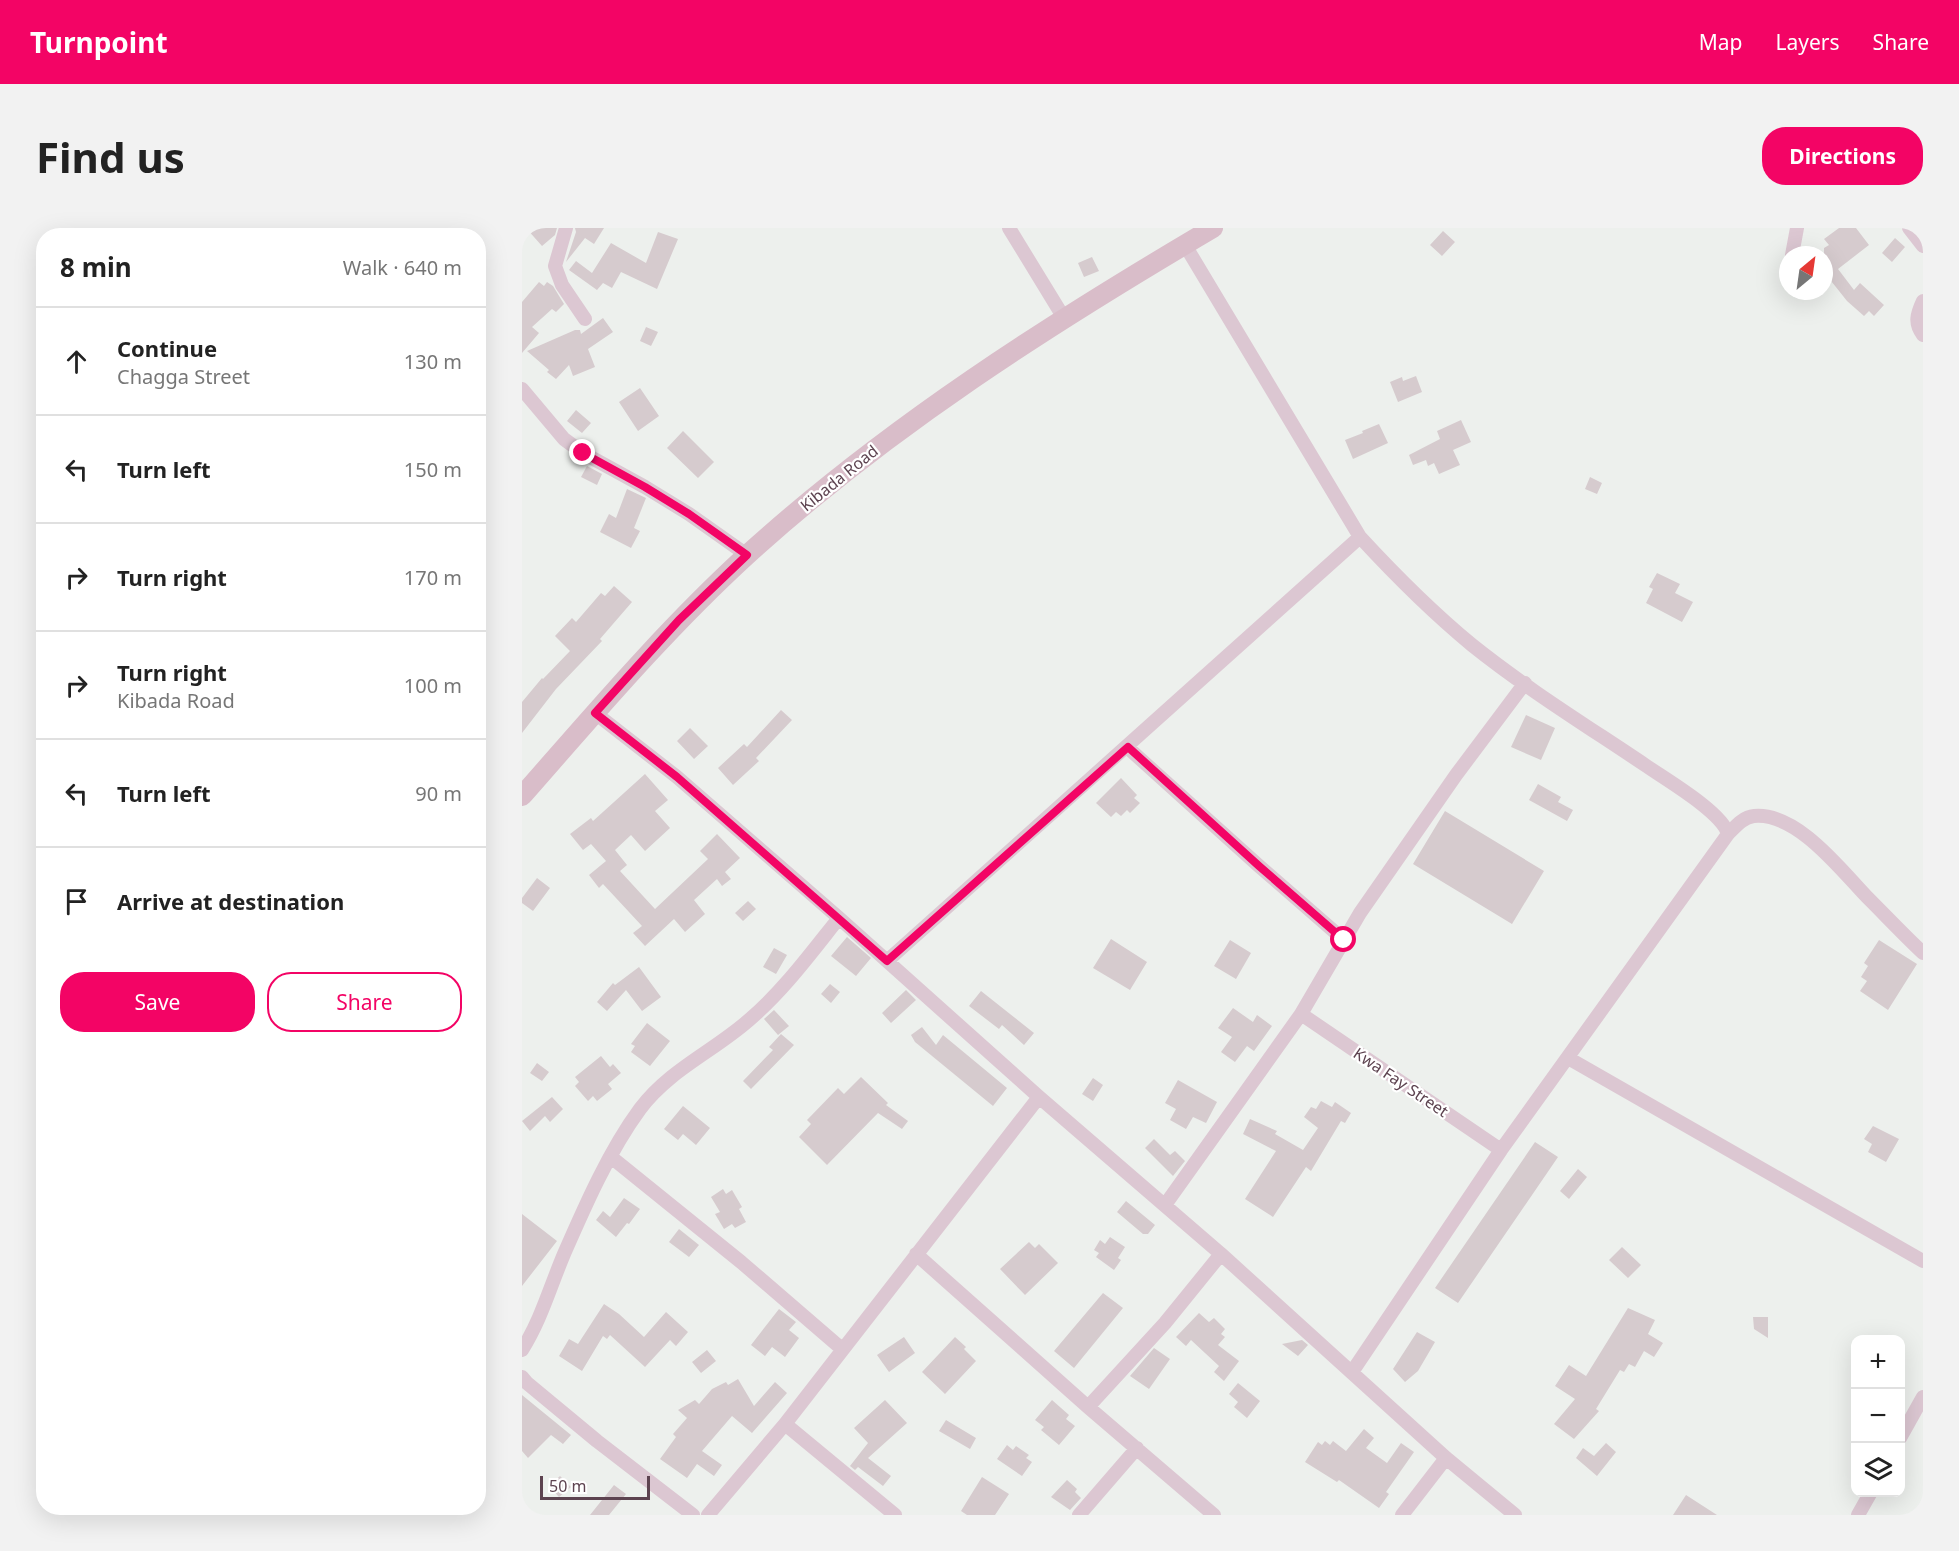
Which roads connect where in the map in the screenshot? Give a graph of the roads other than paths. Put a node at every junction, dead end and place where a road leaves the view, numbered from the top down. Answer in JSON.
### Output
{"nodes":[{"id":1,"x":566,"y":228,"type":"edge"},
{"id":2,"x":1009,"y":228,"type":"edge"},
{"id":3,"x":1212,"y":228,"type":"edge"},
{"id":4,"x":1797,"y":228,"type":"edge"},
{"id":5,"x":1909,"y":228,"type":"edge"},
{"id":6,"x":1185,"y":245,"type":"junction"},
{"id":7,"x":1794,"y":246,"type":"edge"},
{"id":8,"x":1923,"y":246,"type":"edge"},
{"id":9,"x":1923,"y":301,"type":"edge"},
{"id":10,"x":1064,"y":318,"type":"junction"},
{"id":11,"x":585,"y":319,"type":"dead end"},
{"id":12,"x":1923,"y":335,"type":"edge"},
{"id":13,"x":522,"y":389,"type":"edge"},
{"id":14,"x":1360,"y":537,"type":"junction"},
{"id":15,"x":747,"y":555,"type":"junction"},
{"id":16,"x":1525,"y":684,"type":"junction"},
{"id":17,"x":595,"y":713,"type":"junction"},
{"id":18,"x":1128,"y":747,"type":"junction"},
{"id":19,"x":522,"y":796,"type":"edge"},
{"id":20,"x":1728,"y":834,"type":"junction"},
{"id":21,"x":839,"y":918,"type":"junction"},
{"id":22,"x":1344,"y":940,"type":"junction"},
{"id":23,"x":1923,"y":953,"type":"edge"},
{"id":24,"x":887,"y":961,"type":"junction"},
{"id":25,"x":1301,"y":1014,"type":"junction"},
{"id":26,"x":1568,"y":1058,"type":"junction"},
{"id":27,"x":1039,"y":1097,"type":"junction"},
{"id":28,"x":1501,"y":1150,"type":"junction"},
{"id":29,"x":611,"y":1157,"type":"junction"},
{"id":30,"x":1165,"y":1205,"type":"junction"},
{"id":31,"x":916,"y":1254,"type":"junction"},
{"id":32,"x":1221,"y":1254,"type":"junction"},
{"id":33,"x":1923,"y":1261,"type":"edge"},
{"id":34,"x":842,"y":1349,"type":"junction"},
{"id":35,"x":522,"y":1350,"type":"edge"},
{"id":36,"x":1352,"y":1372,"type":"junction"},
{"id":37,"x":522,"y":1377,"type":"edge"},
{"id":38,"x":1923,"y":1397,"type":"edge"},
{"id":39,"x":1088,"y":1407,"type":"junction"},
{"id":40,"x":785,"y":1424,"type":"junction"},
{"id":41,"x":1905,"y":1429,"type":"edge"},
{"id":42,"x":1137,"y":1448,"type":"junction"},
{"id":43,"x":1446,"y":1458,"type":"junction"},
{"id":44,"x":1868,"y":1497,"type":"edge"},
{"id":45,"x":693,"y":1515,"type":"edge"},
{"id":46,"x":708,"y":1515,"type":"edge"},
{"id":47,"x":895,"y":1515,"type":"edge"},
{"id":48,"x":1079,"y":1515,"type":"edge"},
{"id":49,"x":1214,"y":1515,"type":"edge"},
{"id":50,"x":1402,"y":1515,"type":"edge"},
{"id":51,"x":1515,"y":1515,"type":"edge"},
{"id":52,"x":1858,"y":1515,"type":"edge"}],
"edges":[{"from":1,"to":11,"type":"street"},
{"from":2,"to":10,"type":"street"},
{"from":3,"to":6,"type":"main road","name":"Kibada Road"},
{"from":4,"to":7,"type":"street"},
{"from":5,"to":8,"type":"street"},
{"from":6,"to":10,"type":"main road","name":"Kibada Road"},
{"from":6,"to":14,"type":"street"},
{"from":9,"to":12,"type":"street"},
{"from":10,"to":15,"type":"main road","name":"Kibada Road"},
{"from":13,"to":15,"type":"street"},
{"from":14,"to":16,"type":"street"},
{"from":14,"to":18,"type":"street"},
{"from":15,"to":17,"type":"main road","name":"Kibada Road"},
{"from":16,"to":20,"type":"street"},
{"from":16,"to":22,"type":"street"},
{"from":17,"to":19,"type":"main road","name":"Kibada Road"},
{"from":17,"to":21,"type":"street"},
{"from":18,"to":22,"type":"street"},
{"from":18,"to":24,"type":"street"},
{"from":20,"to":23,"type":"street"},
{"from":20,"to":26,"type":"street"},
{"from":21,"to":24,"type":"street"},
{"from":21,"to":29,"type":"street"},
{"from":22,"to":25,"type":"street"},
{"from":24,"to":27,"type":"street"},
{"from":25,"to":28,"type":"street","name":"Kwa Fay Street"},
{"from":25,"to":30,"type":"street"},
{"from":26,"to":28,"type":"street"},
{"from":26,"to":33,"type":"street"},
{"from":27,"to":30,"type":"street"},
{"from":27,"to":31,"type":"street"},
{"from":28,"to":36,"type":"street"},
{"from":29,"to":34,"type":"street"},
{"from":29,"to":35,"type":"street"},
{"from":30,"to":32,"type":"street"},
{"from":31,"to":34,"type":"street"},
{"from":31,"to":39,"type":"street"},
{"from":32,"to":36,"type":"street"},
{"from":32,"to":39,"type":"street"},
{"from":34,"to":40,"type":"street"},
{"from":36,"to":43,"type":"street"},
{"from":37,"to":45,"type":"street"},
{"from":38,"to":41,"type":"street"},
{"from":39,"to":42,"type":"street"},
{"from":40,"to":46,"type":"street"},
{"from":40,"to":47,"type":"street"},
{"from":42,"to":48,"type":"street"},
{"from":42,"to":49,"type":"street"},
{"from":43,"to":50,"type":"street"},
{"from":43,"to":51,"type":"street"},
{"from":44,"to":52,"type":"street"}]}
